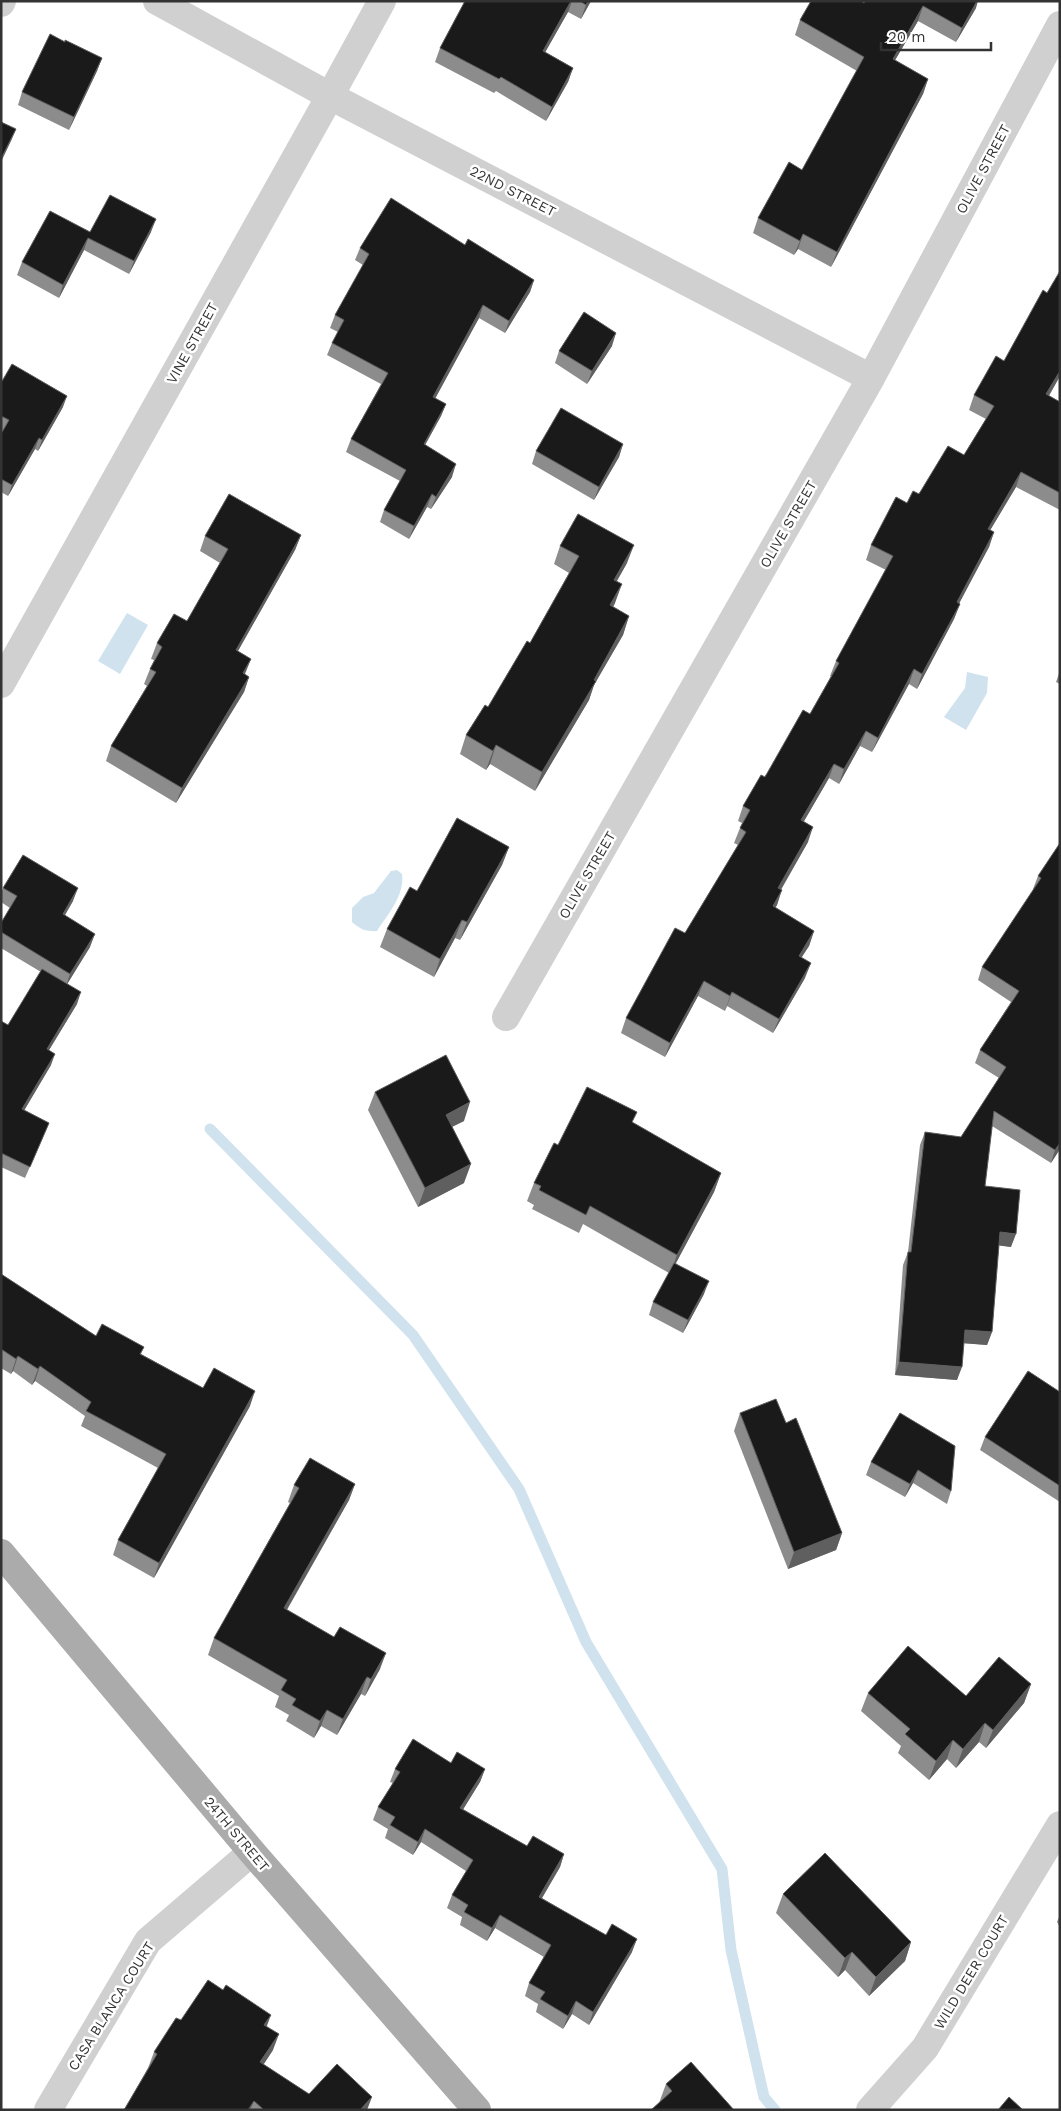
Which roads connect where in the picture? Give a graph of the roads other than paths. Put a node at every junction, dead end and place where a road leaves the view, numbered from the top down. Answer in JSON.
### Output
{"nodes":[{"id":1,"x":157,"y":1,"type":"edge"},
{"id":2,"x":382,"y":1,"type":"edge"},
{"id":3,"x":1060,"y":25,"type":"edge"},
{"id":4,"x":330,"y":96,"type":"junction"},
{"id":5,"x":871,"y":378,"type":"junction"},
{"id":6,"x":1,"y":684,"type":"edge"},
{"id":7,"x":506,"y":1017,"type":"dead end"},
{"id":8,"x":1,"y":1553,"type":"edge"},
{"id":9,"x":1060,"y":1825,"type":"edge"},
{"id":10,"x":252,"y":1852,"type":"junction"},
{"id":11,"x":48,"y":2110,"type":"edge"},
{"id":12,"x":477,"y":2110,"type":"edge"},
{"id":13,"x":870,"y":2110,"type":"edge"}],
"edges":[{"from":1,"to":4,"type":"street","name":"22ND STREET"},
{"from":2,"to":4,"type":"street","name":"VINE STREET"},
{"from":3,"to":5,"type":"street","name":"OLIVE STREET"},
{"from":4,"to":5,"type":"street","name":"22ND STREET"},
{"from":4,"to":6,"type":"street","name":"VINE STREET"},
{"from":5,"to":7,"type":"street","name":"OLIVE STREET"},
{"from":8,"to":10,"type":"main road","name":"24TH STREET"},
{"from":9,"to":13,"type":"street","name":"WILD DEER COURT"},
{"from":10,"to":11,"type":"street","name":"CASA BLANCA COURT"},
{"from":10,"to":12,"type":"main road","name":"24TH STREET"}]}
